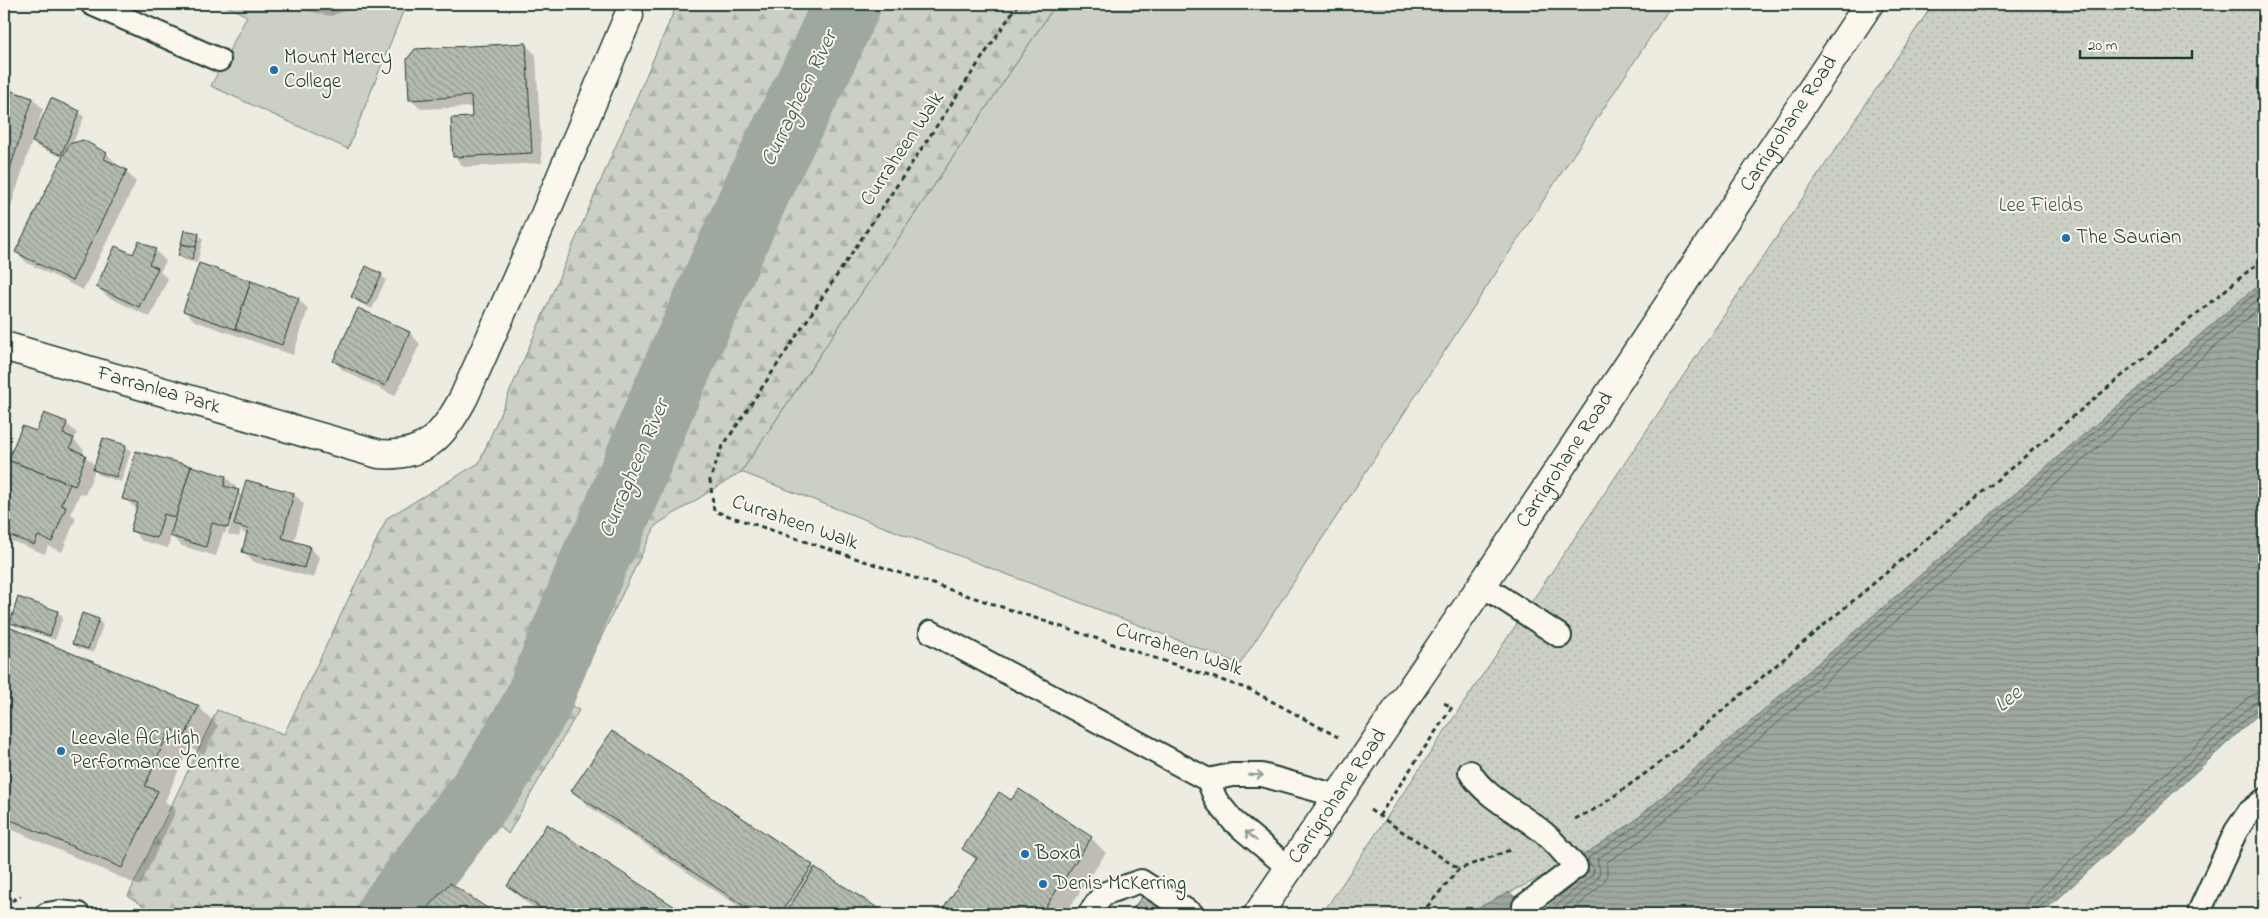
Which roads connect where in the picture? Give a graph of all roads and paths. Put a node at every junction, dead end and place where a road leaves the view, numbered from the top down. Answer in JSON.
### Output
{"nodes":[{"id":1,"x":92,"y":4,"type":"edge"},
{"id":2,"x":1018,"y":4,"type":"edge"},
{"id":3,"x":1869,"y":4,"type":"edge"},
{"id":4,"x":629,"y":15,"type":"dead end"},
{"id":5,"x":219,"y":60,"type":"dead end"},
{"id":6,"x":2264,"y":258,"type":"edge"},
{"id":7,"x":4,"y":346,"type":"edge"},
{"id":8,"x":1482,"y":585,"type":"junction"},
{"id":9,"x":931,"y":632,"type":"dead end"},
{"id":10,"x":1560,"y":636,"type":"dead end"},
{"id":11,"x":1444,"y":703,"type":"dead end"},
{"id":12,"x":1360,"y":763,"type":"junction"},
{"id":13,"x":1470,"y":772,"type":"dead end"},
{"id":14,"x":1208,"y":780,"type":"junction"},
{"id":15,"x":1339,"y":794,"type":"junction"},
{"id":16,"x":2264,"y":800,"type":"edge"},
{"id":17,"x":1379,"y":816,"type":"junction"},
{"id":18,"x":1545,"y":834,"type":"junction"},
{"id":19,"x":1289,"y":868,"type":"junction"},
{"id":20,"x":1459,"y":869,"type":"junction"},
{"id":21,"x":1524,"y":906,"type":"dead end"},
{"id":22,"x":2200,"y":910,"type":"dead end"},
{"id":23,"x":47,"y":914,"type":"edge"},
{"id":24,"x":78,"y":914,"type":"edge"},
{"id":25,"x":1089,"y":914,"type":"edge"},
{"id":26,"x":1192,"y":914,"type":"edge"},
{"id":27,"x":1258,"y":914,"type":"edge"},
{"id":28,"x":1421,"y":914,"type":"edge"}],
"edges":[{"from":1,"to":5,"type":"lane"},
{"from":2,"to":12,"type":"path","name":"Curraheen Walk"},
{"from":3,"to":8,"type":"main road","name":"Carrigrohane Road"},
{"from":4,"to":7,"type":"main road","name":"Farranlea Park"},
{"from":6,"to":18,"type":"path"},
{"from":8,"to":10,"type":"lane"},
{"from":8,"to":12,"type":"main road","name":"Carrigrohane Road"},
{"from":9,"to":14,"type":"lane"},
{"from":11,"to":17,"type":"path"},
{"from":12,"to":15,"type":"main road","name":"Carrigrohane Road"},
{"from":13,"to":18,"type":"lane"},
{"from":14,"to":15,"type":"lane","one_way":true},
{"from":19,"to":14,"type":"lane","one_way":true},
{"from":15,"to":17,"type":"path"},
{"from":15,"to":19,"type":"main road","name":"Carrigrohane Road"},
{"from":16,"to":22,"type":"lane"},
{"from":17,"to":20,"type":"path"},
{"from":18,"to":20,"type":"path"},
{"from":18,"to":21,"type":"lane"},
{"from":19,"to":27,"type":"main road","name":"Carrigrohane Road"},
{"from":20,"to":28,"type":"path"},
{"from":23,"to":24,"type":"lane"},
{"from":25,"to":26,"type":"lane"}]}
